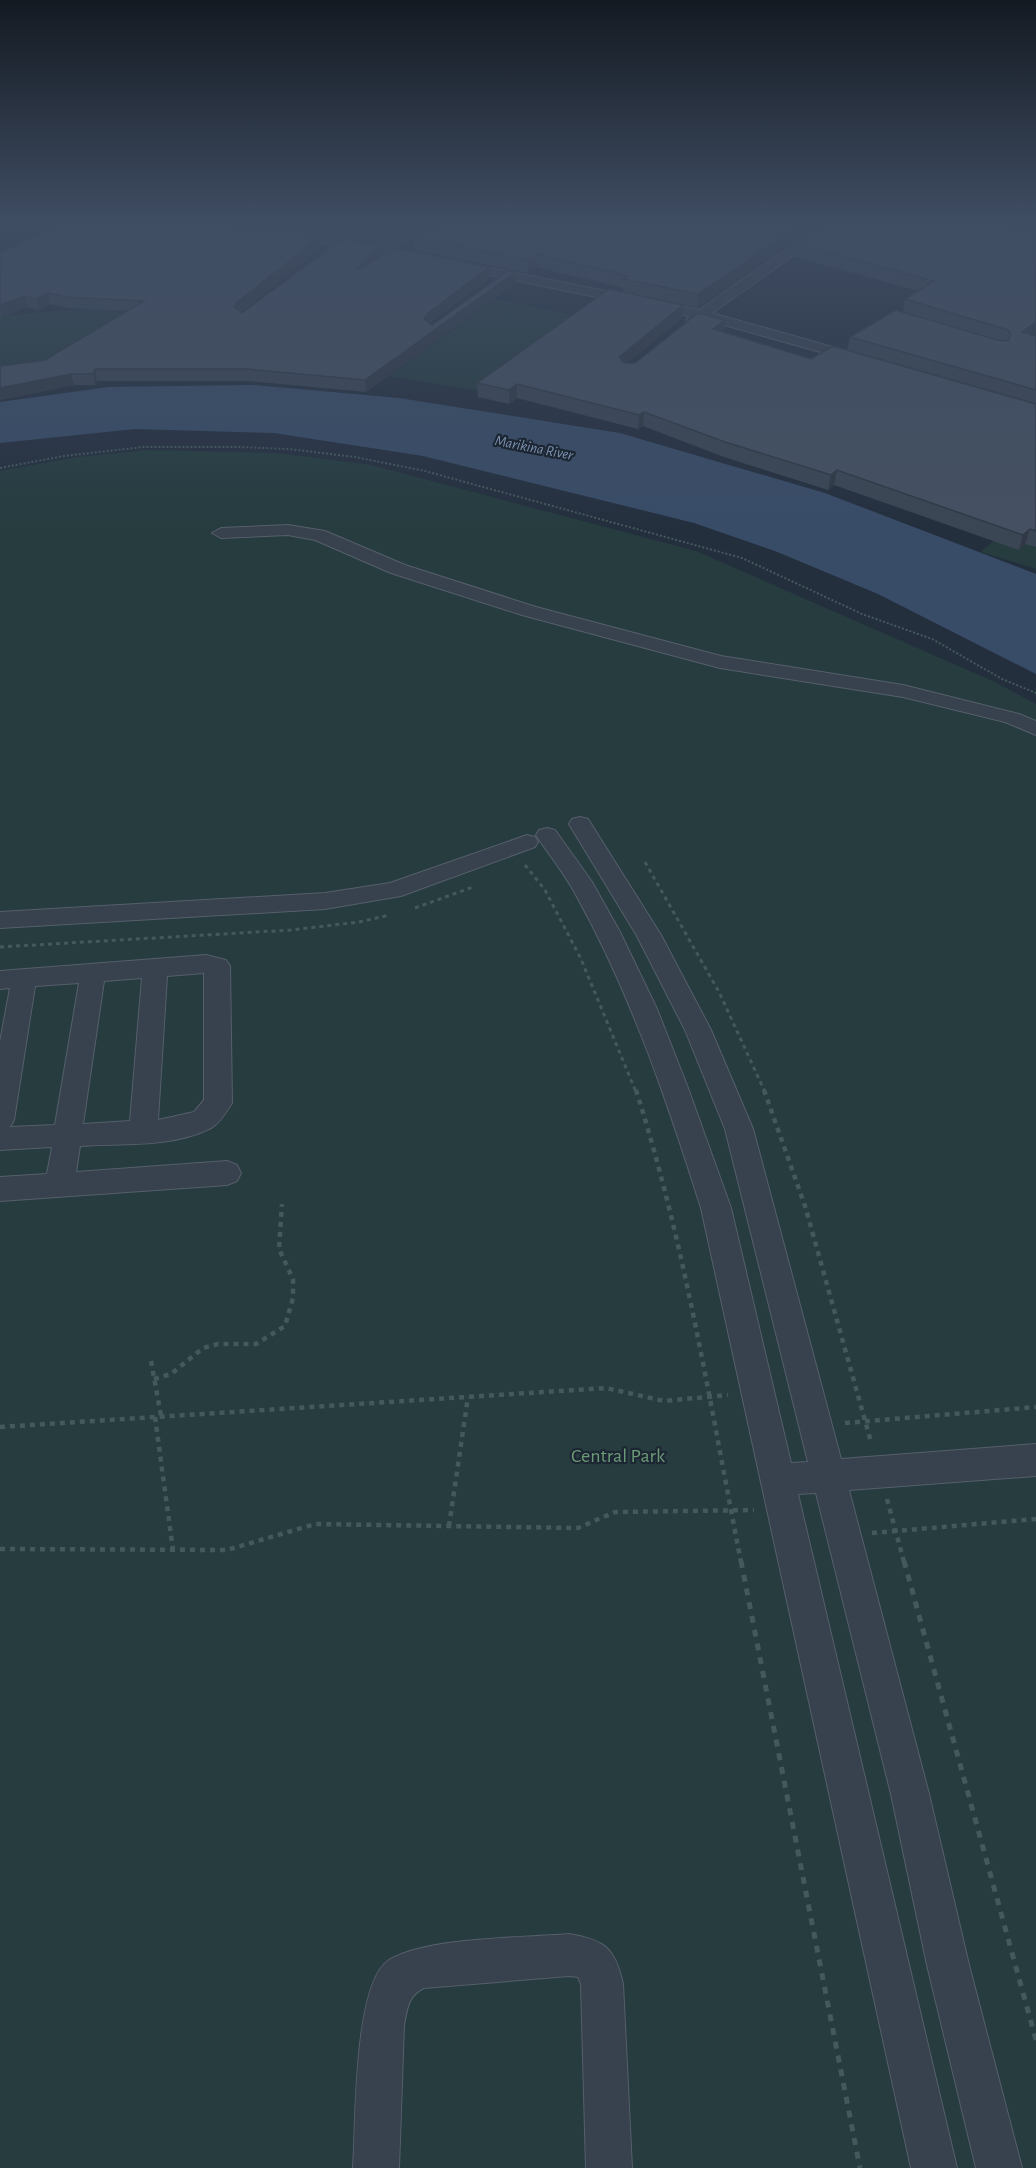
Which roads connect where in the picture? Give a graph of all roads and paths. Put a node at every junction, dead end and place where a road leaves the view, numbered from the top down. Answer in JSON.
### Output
{"nodes":[{"id":1,"x":688,"y":324,"type":"edge"},
{"id":2,"x":736,"y":324,"type":"edge"},
{"id":3,"x":677,"y":333,"type":"edge"},
{"id":4,"x":880,"y":365,"type":"edge"},
{"id":5,"x":0,"y":468,"type":"edge"},
{"id":6,"x":221,"y":533,"type":"dead end"},
{"id":7,"x":1036,"y":693,"type":"edge"},
{"id":8,"x":1036,"y":729,"type":"edge"},
{"id":9,"x":580,"y":824,"type":"dead end"},
{"id":10,"x":529,"y":841,"type":"junction"},
{"id":11,"x":0,"y":921,"type":"edge"},
{"id":12,"x":155,"y":968,"type":"junction"},
{"id":13,"x":93,"y":973,"type":"junction"},
{"id":14,"x":12,"y":979,"type":"edge"},
{"id":15,"x":0,"y":1120,"type":"edge"},
{"id":16,"x":143,"y":1131,"type":"junction"},
{"id":17,"x":69,"y":1135,"type":"junction"},
{"id":18,"x":0,"y":1139,"type":"edge"},
{"id":19,"x":227,"y":1173,"type":"dead end"},
{"id":20,"x":60,"y":1185,"type":"junction"},
{"id":21,"x":0,"y":1189,"type":"edge"},
{"id":22,"x":282,"y":1204,"type":"dead end"},
{"id":23,"x":151,"y":1361,"type":"dead end"},
{"id":24,"x":154,"y":1379,"type":"junction"},
{"id":25,"x":758,"y":1393,"type":"junction"},
{"id":26,"x":468,"y":1397,"type":"junction"},
{"id":27,"x":709,"y":1397,"type":"junction"},
{"id":28,"x":1036,"y":1407,"type":"edge"},
{"id":29,"x":158,"y":1417,"type":"junction"},
{"id":30,"x":816,"y":1425,"type":"junction"},
{"id":31,"x":0,"y":1427,"type":"edge"},
{"id":32,"x":1036,"y":1460,"type":"edge"},
{"id":33,"x":829,"y":1476,"type":"junction"},
{"id":34,"x":781,"y":1495,"type":"junction"},
{"id":35,"x":731,"y":1510,"type":"junction"},
{"id":36,"x":1036,"y":1519,"type":"edge"},
{"id":37,"x":449,"y":1526,"type":"junction"},
{"id":38,"x":844,"y":1535,"type":"junction"},
{"id":39,"x":0,"y":1549,"type":"edge"},
{"id":40,"x":173,"y":1550,"type":"junction"},
{"id":41,"x":376,"y":2168,"type":"edge"},
{"id":42,"x":609,"y":2168,"type":"edge"},
{"id":43,"x":860,"y":2168,"type":"edge"},
{"id":44,"x":934,"y":2168,"type":"edge"},
{"id":45,"x":999,"y":2168,"type":"edge"}],
"edges":[{"from":1,"to":3,"type":"street"},
{"from":2,"to":4,"type":"street"},
{"from":5,"to":7,"type":"path"},
{"from":6,"to":8,"type":"street"},
{"from":9,"to":30,"type":"street"},
{"from":10,"to":11,"type":"street"},
{"from":10,"to":25,"type":"street"},
{"from":10,"to":27,"type":"path"},
{"from":12,"to":13,"type":"street"},
{"from":12,"to":16,"type":"street"},
{"from":12,"to":16,"type":"street"},
{"from":13,"to":14,"type":"street"},
{"from":13,"to":17,"type":"street"},
{"from":14,"to":15,"type":"street"},
{"from":16,"to":17,"type":"street"},
{"from":17,"to":18,"type":"street"},
{"from":17,"to":20,"type":"street"},
{"from":19,"to":20,"type":"street"},
{"from":20,"to":21,"type":"street"},
{"from":22,"to":24,"type":"path"},
{"from":23,"to":24,"type":"path"},
{"from":24,"to":29,"type":"path"},
{"from":25,"to":27,"type":"path"},
{"from":25,"to":34,"type":"street"},
{"from":26,"to":27,"type":"path"},
{"from":26,"to":29,"type":"path"},
{"from":26,"to":37,"type":"path"},
{"from":27,"to":35,"type":"path"},
{"from":28,"to":30,"type":"path"},
{"from":29,"to":31,"type":"path"},
{"from":29,"to":40,"type":"path"},
{"from":30,"to":33,"type":"street"},
{"from":32,"to":33,"type":"street"},
{"from":33,"to":34,"type":"street"},
{"from":33,"to":38,"type":"street"},
{"from":34,"to":35,"type":"path"},
{"from":34,"to":44,"type":"street"},
{"from":35,"to":37,"type":"path"},
{"from":35,"to":43,"type":"path"},
{"from":36,"to":38,"type":"path"},
{"from":37,"to":40,"type":"path"},
{"from":38,"to":45,"type":"street"},
{"from":39,"to":40,"type":"path"},
{"from":41,"to":42,"type":"street"}]}
